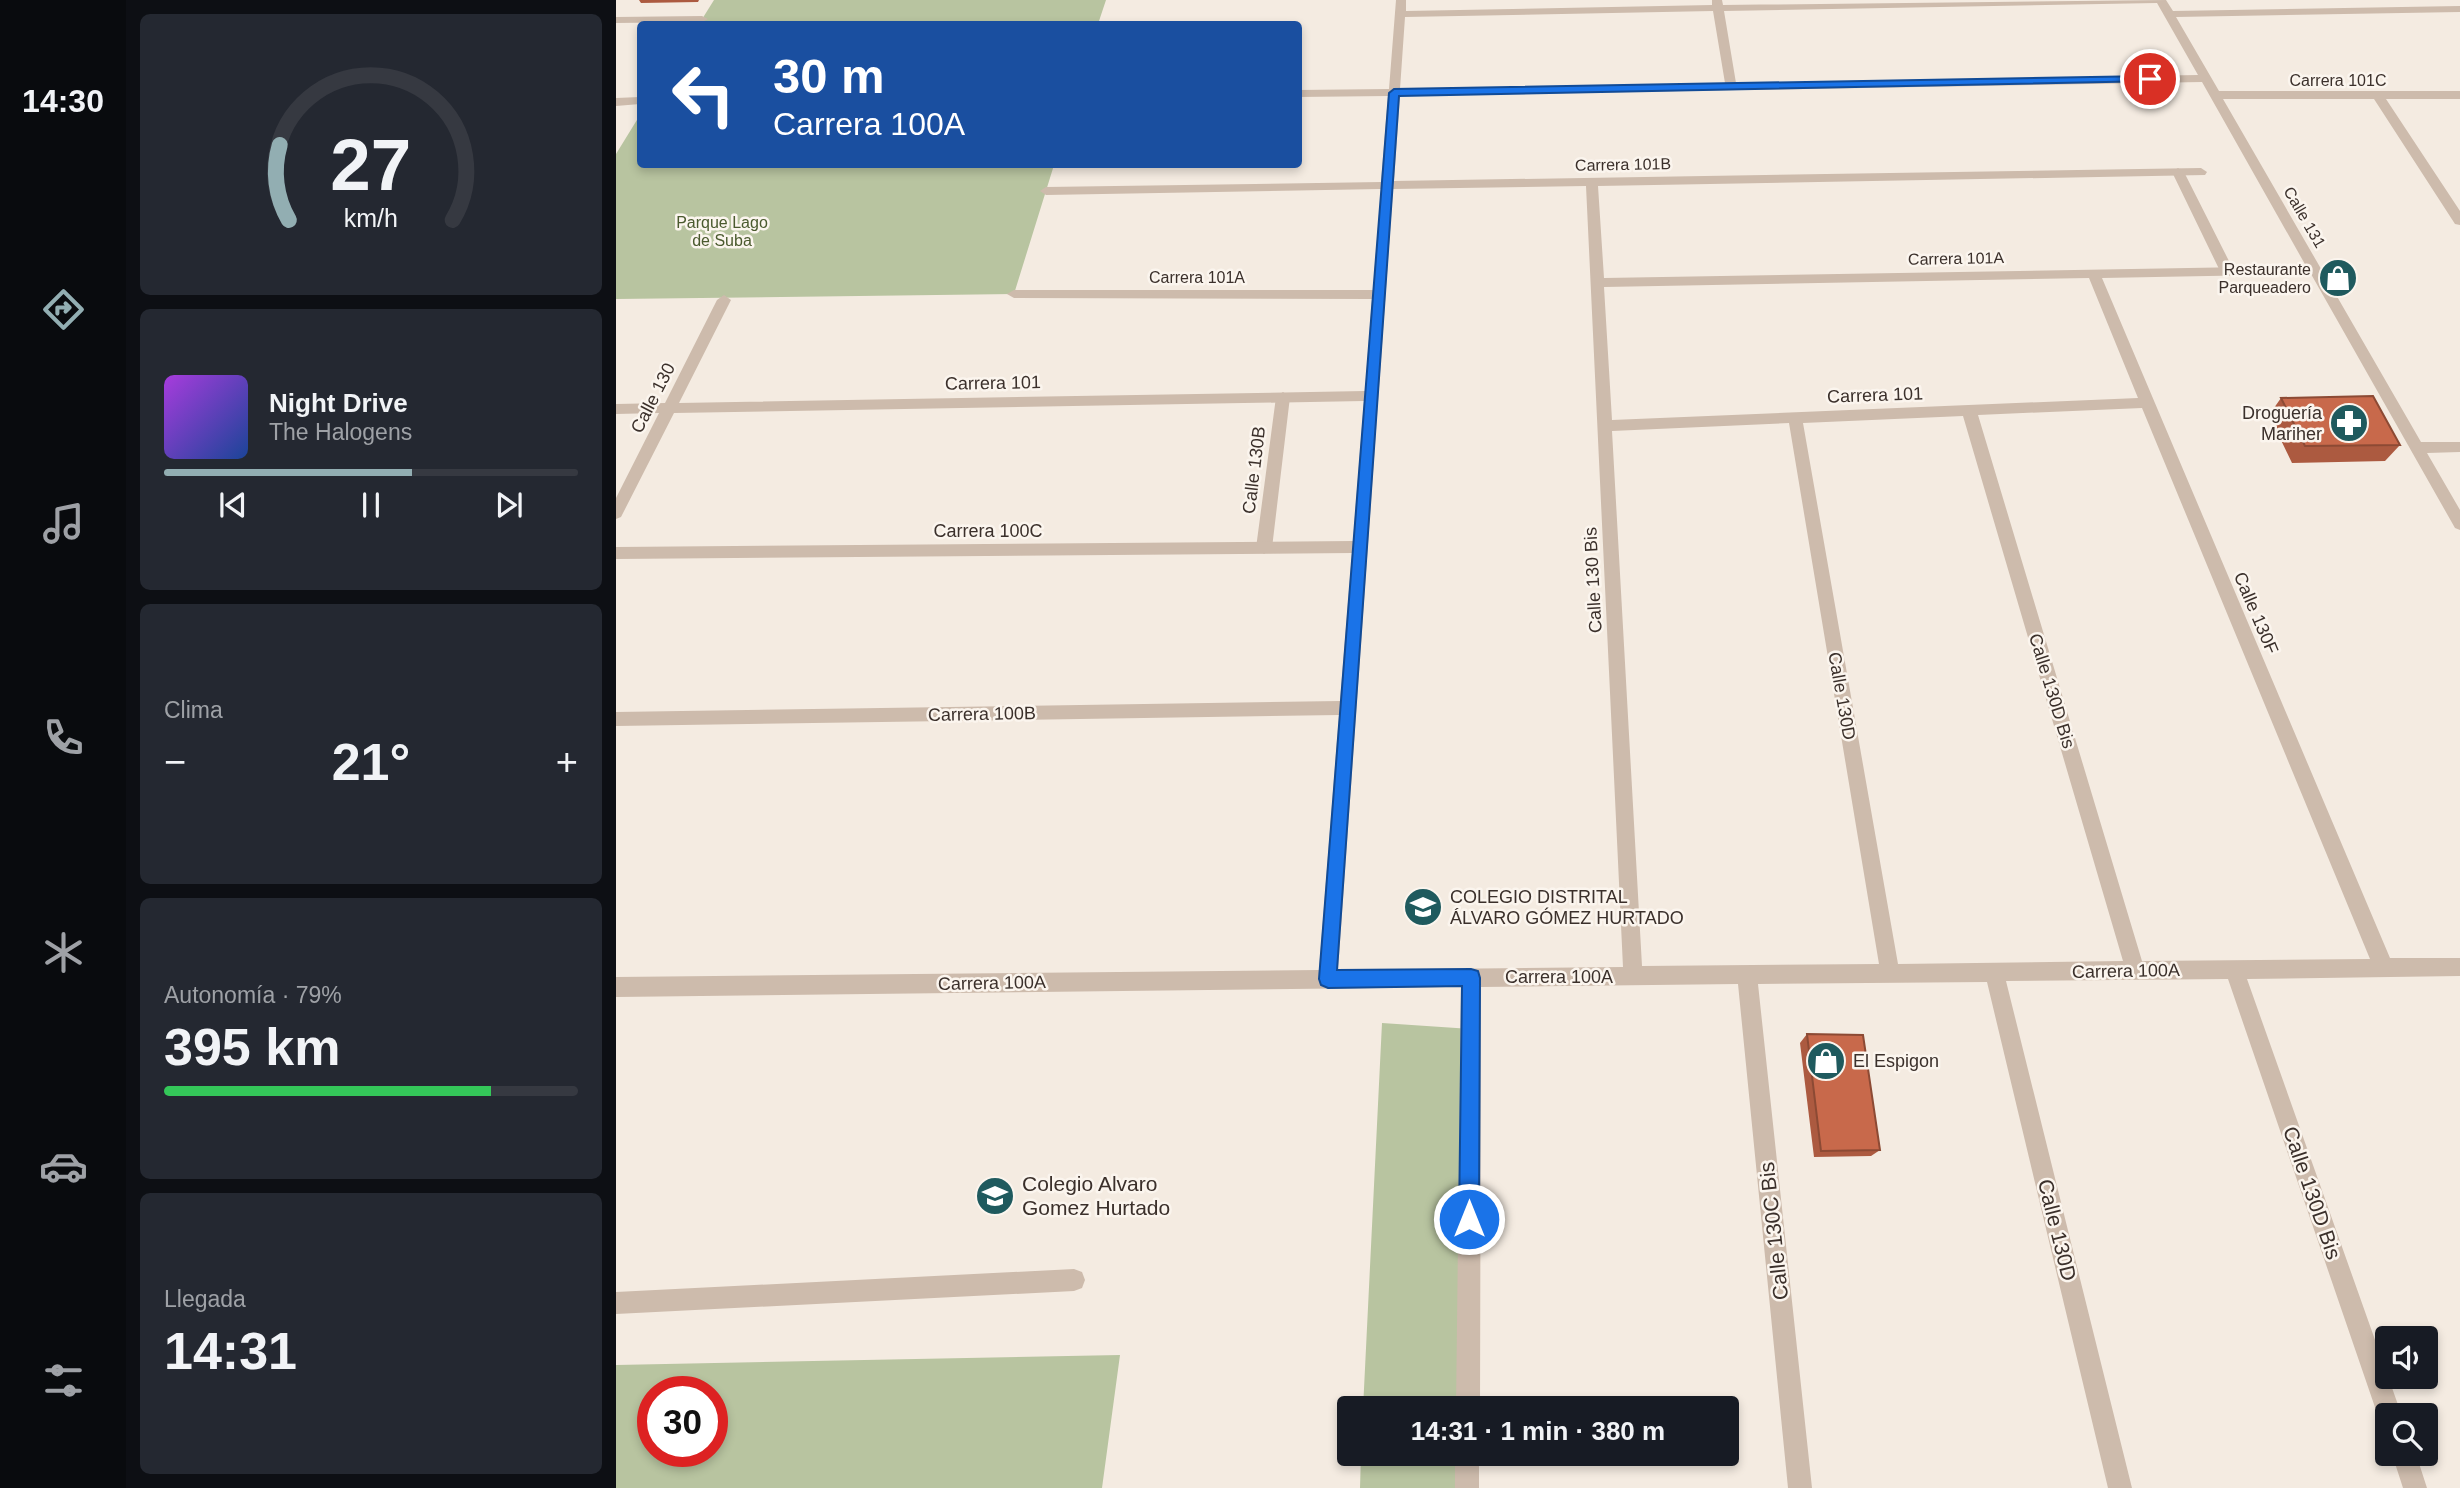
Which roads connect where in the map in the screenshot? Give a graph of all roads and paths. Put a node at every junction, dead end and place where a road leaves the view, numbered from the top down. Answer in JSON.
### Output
{"nodes":[{"id":1,"x":2154,"y":0,"type":"edge"},
{"id":2,"x":2161,"y":0,"type":"edge"},
{"id":3,"x":1718,"y":4,"type":"edge"},
{"id":4,"x":1400,"y":7,"type":"edge"},
{"id":5,"x":2460,"y":9,"type":"edge"},
{"id":6,"x":2169,"y":15,"type":"junction"},
{"id":7,"x":702,"y":19,"type":"dead end"},
{"id":8,"x":616,"y":20,"type":"edge"},
{"id":9,"x":2206,"y":78,"type":"junction"},
{"id":10,"x":1731,"y":86,"type":"junction"},
{"id":11,"x":1394,"y":93,"type":"junction"},
{"id":12,"x":1302,"y":94,"type":"edge"},
{"id":13,"x":2216,"y":95,"type":"junction"},
{"id":14,"x":2460,"y":95,"type":"edge"},
{"id":15,"x":2378,"y":96,"type":"junction"},
{"id":16,"x":637,"y":101,"type":"edge"},
{"id":17,"x":616,"y":102,"type":"edge"},
{"id":18,"x":2178,"y":172,"type":"junction"},
{"id":19,"x":2201,"y":172,"type":"dead end"},
{"id":20,"x":1592,"y":182,"type":"junction"},
{"id":21,"x":1387,"y":185,"type":"junction"},
{"id":22,"x":1046,"y":191,"type":"dead end"},
{"id":23,"x":2460,"y":221,"type":"edge"},
{"id":24,"x":2316,"y":270,"type":"junction"},
{"id":25,"x":2227,"y":271,"type":"junction"},
{"id":26,"x":2093,"y":273,"type":"junction"},
{"id":27,"x":1597,"y":283,"type":"junction"},
{"id":28,"x":1014,"y":294,"type":"dead end"},
{"id":29,"x":1379,"y":295,"type":"junction"},
{"id":30,"x":724,"y":300,"type":"dead end"},
{"id":31,"x":1371,"y":396,"type":"junction"},
{"id":32,"x":1283,"y":397,"type":"junction"},
{"id":33,"x":2147,"y":403,"type":"junction"},
{"id":34,"x":669,"y":407,"type":"junction"},
{"id":35,"x":616,"y":409,"type":"edge"},
{"id":36,"x":1969,"y":411,"type":"junction"},
{"id":37,"x":1795,"y":418,"type":"junction"},
{"id":38,"x":1605,"y":426,"type":"junction"},
{"id":39,"x":2460,"y":447,"type":"edge"},
{"id":40,"x":2416,"y":448,"type":"junction"},
{"id":41,"x":616,"y":513,"type":"edge"},
{"id":42,"x":2460,"y":524,"type":"edge"},
{"id":43,"x":1360,"y":547,"type":"junction"},
{"id":44,"x":1264,"y":548,"type":"junction"},
{"id":45,"x":616,"y":553,"type":"edge"},
{"id":46,"x":1348,"y":708,"type":"junction"},
{"id":47,"x":616,"y":719,"type":"edge"},
{"id":48,"x":2460,"y":967,"type":"edge"},
{"id":49,"x":2384,"y":968,"type":"junction"},
{"id":50,"x":2234,"y":969,"type":"junction"},
{"id":51,"x":2135,"y":970,"type":"junction"},
{"id":52,"x":1994,"y":972,"type":"junction"},
{"id":53,"x":1890,"y":974,"type":"junction"},
{"id":54,"x":1747,"y":975,"type":"junction"},
{"id":55,"x":1633,"y":976,"type":"junction"},
{"id":56,"x":1471,"y":978,"type":"junction"},
{"id":57,"x":1328,"y":979,"type":"junction"},
{"id":58,"x":616,"y":987,"type":"edge"},
{"id":59,"x":1074,"y":1280,"type":"dead end"},
{"id":60,"x":616,"y":1303,"type":"edge"},
{"id":61,"x":1468,"y":1396,"type":"edge"},
{"id":62,"x":2385,"y":1403,"type":"edge"},
{"id":63,"x":1467,"y":1466,"type":"edge"},
{"id":64,"x":2407,"y":1466,"type":"edge"},
{"id":65,"x":1467,"y":1488,"type":"edge"},
{"id":66,"x":1800,"y":1488,"type":"edge"},
{"id":67,"x":2120,"y":1488,"type":"edge"},
{"id":68,"x":2415,"y":1488,"type":"edge"}],
"edges":[{"from":1,"to":3,"type":"street"},
{"from":2,"to":6,"type":"street","name":"Calle 131"},
{"from":3,"to":4,"type":"street"},
{"from":3,"to":10,"type":"street"},
{"from":4,"to":11,"type":"street"},
{"from":5,"to":6,"type":"street"},
{"from":6,"to":9,"type":"street","name":"Calle 131"},
{"from":7,"to":8,"type":"street"},
{"from":9,"to":10,"type":"street"},
{"from":9,"to":13,"type":"street","name":"Calle 131"},
{"from":10,"to":11,"type":"street"},
{"from":11,"to":12,"type":"street"},
{"from":11,"to":21,"type":"street"},
{"from":13,"to":15,"type":"street","name":"Carrera 101C"},
{"from":13,"to":24,"type":"street","name":"Calle 131"},
{"from":14,"to":15,"type":"street","name":"Carrera 101C"},
{"from":15,"to":23,"type":"street"},
{"from":16,"to":17,"type":"street"},
{"from":18,"to":19,"type":"street","name":"Carrera 101B"},
{"from":18,"to":20,"type":"street","name":"Carrera 101B"},
{"from":18,"to":25,"type":"street"},
{"from":20,"to":21,"type":"street","name":"Carrera 101B"},
{"from":20,"to":27,"type":"street","name":"Calle 130 Bis"},
{"from":21,"to":22,"type":"street","name":"Carrera 101B"},
{"from":21,"to":29,"type":"street"},
{"from":24,"to":25,"type":"street","name":"Carrera 101A"},
{"from":24,"to":40,"type":"street","name":"Calle 131"},
{"from":25,"to":26,"type":"street","name":"Carrera 101A"},
{"from":26,"to":27,"type":"street","name":"Carrera 101A"},
{"from":26,"to":33,"type":"street","name":"Calle 130F"},
{"from":27,"to":38,"type":"street","name":"Calle 130 Bis"},
{"from":28,"to":29,"type":"street","name":"Carrera 101A"},
{"from":29,"to":31,"type":"street"},
{"from":30,"to":34,"type":"street","name":"Calle 130"},
{"from":31,"to":32,"type":"street","name":"Carrera 101"},
{"from":31,"to":43,"type":"street"},
{"from":32,"to":34,"type":"street","name":"Carrera 101"},
{"from":32,"to":44,"type":"street","name":"Calle 130B"},
{"from":33,"to":36,"type":"street","name":"Carrera 101"},
{"from":33,"to":49,"type":"street","name":"Calle 130F"},
{"from":34,"to":35,"type":"street","name":"Carrera 101"},
{"from":34,"to":41,"type":"street","name":"Calle 130"},
{"from":36,"to":37,"type":"street","name":"Carrera 101"},
{"from":36,"to":51,"type":"street","name":"Calle 130D Bis"},
{"from":37,"to":38,"type":"street","name":"Carrera 101"},
{"from":37,"to":53,"type":"street","name":"Calle 130D"},
{"from":38,"to":55,"type":"street","name":"Calle 130 Bis"},
{"from":39,"to":40,"type":"street"},
{"from":40,"to":42,"type":"street","name":"Calle 131"},
{"from":43,"to":44,"type":"street","name":"Carrera 100C"},
{"from":43,"to":46,"type":"street"},
{"from":44,"to":45,"type":"street","name":"Carrera 100C"},
{"from":46,"to":47,"type":"street","name":"Carrera 100B"},
{"from":46,"to":57,"type":"street"},
{"from":48,"to":49,"type":"street","name":"Carrera 100A"},
{"from":49,"to":50,"type":"street","name":"Carrera 100A"},
{"from":50,"to":51,"type":"street","name":"Carrera 100A"},
{"from":50,"to":62,"type":"street","name":"Calle 130D Bis"},
{"from":51,"to":52,"type":"street","name":"Carrera 100A"},
{"from":52,"to":53,"type":"street","name":"Carrera 100A"},
{"from":52,"to":67,"type":"street","name":"Calle 130D"},
{"from":53,"to":54,"type":"street","name":"Carrera 100A"},
{"from":54,"to":55,"type":"street","name":"Carrera 100A"},
{"from":54,"to":66,"type":"street","name":"Calle 130C Bis"},
{"from":55,"to":56,"type":"street","name":"Carrera 100A"},
{"from":56,"to":57,"type":"street","name":"Carrera 100A"},
{"from":56,"to":61,"type":"street"},
{"from":57,"to":58,"type":"street","name":"Carrera 100A"},
{"from":59,"to":60,"type":"street"},
{"from":63,"to":65,"type":"street"},
{"from":64,"to":68,"type":"street"}]}
